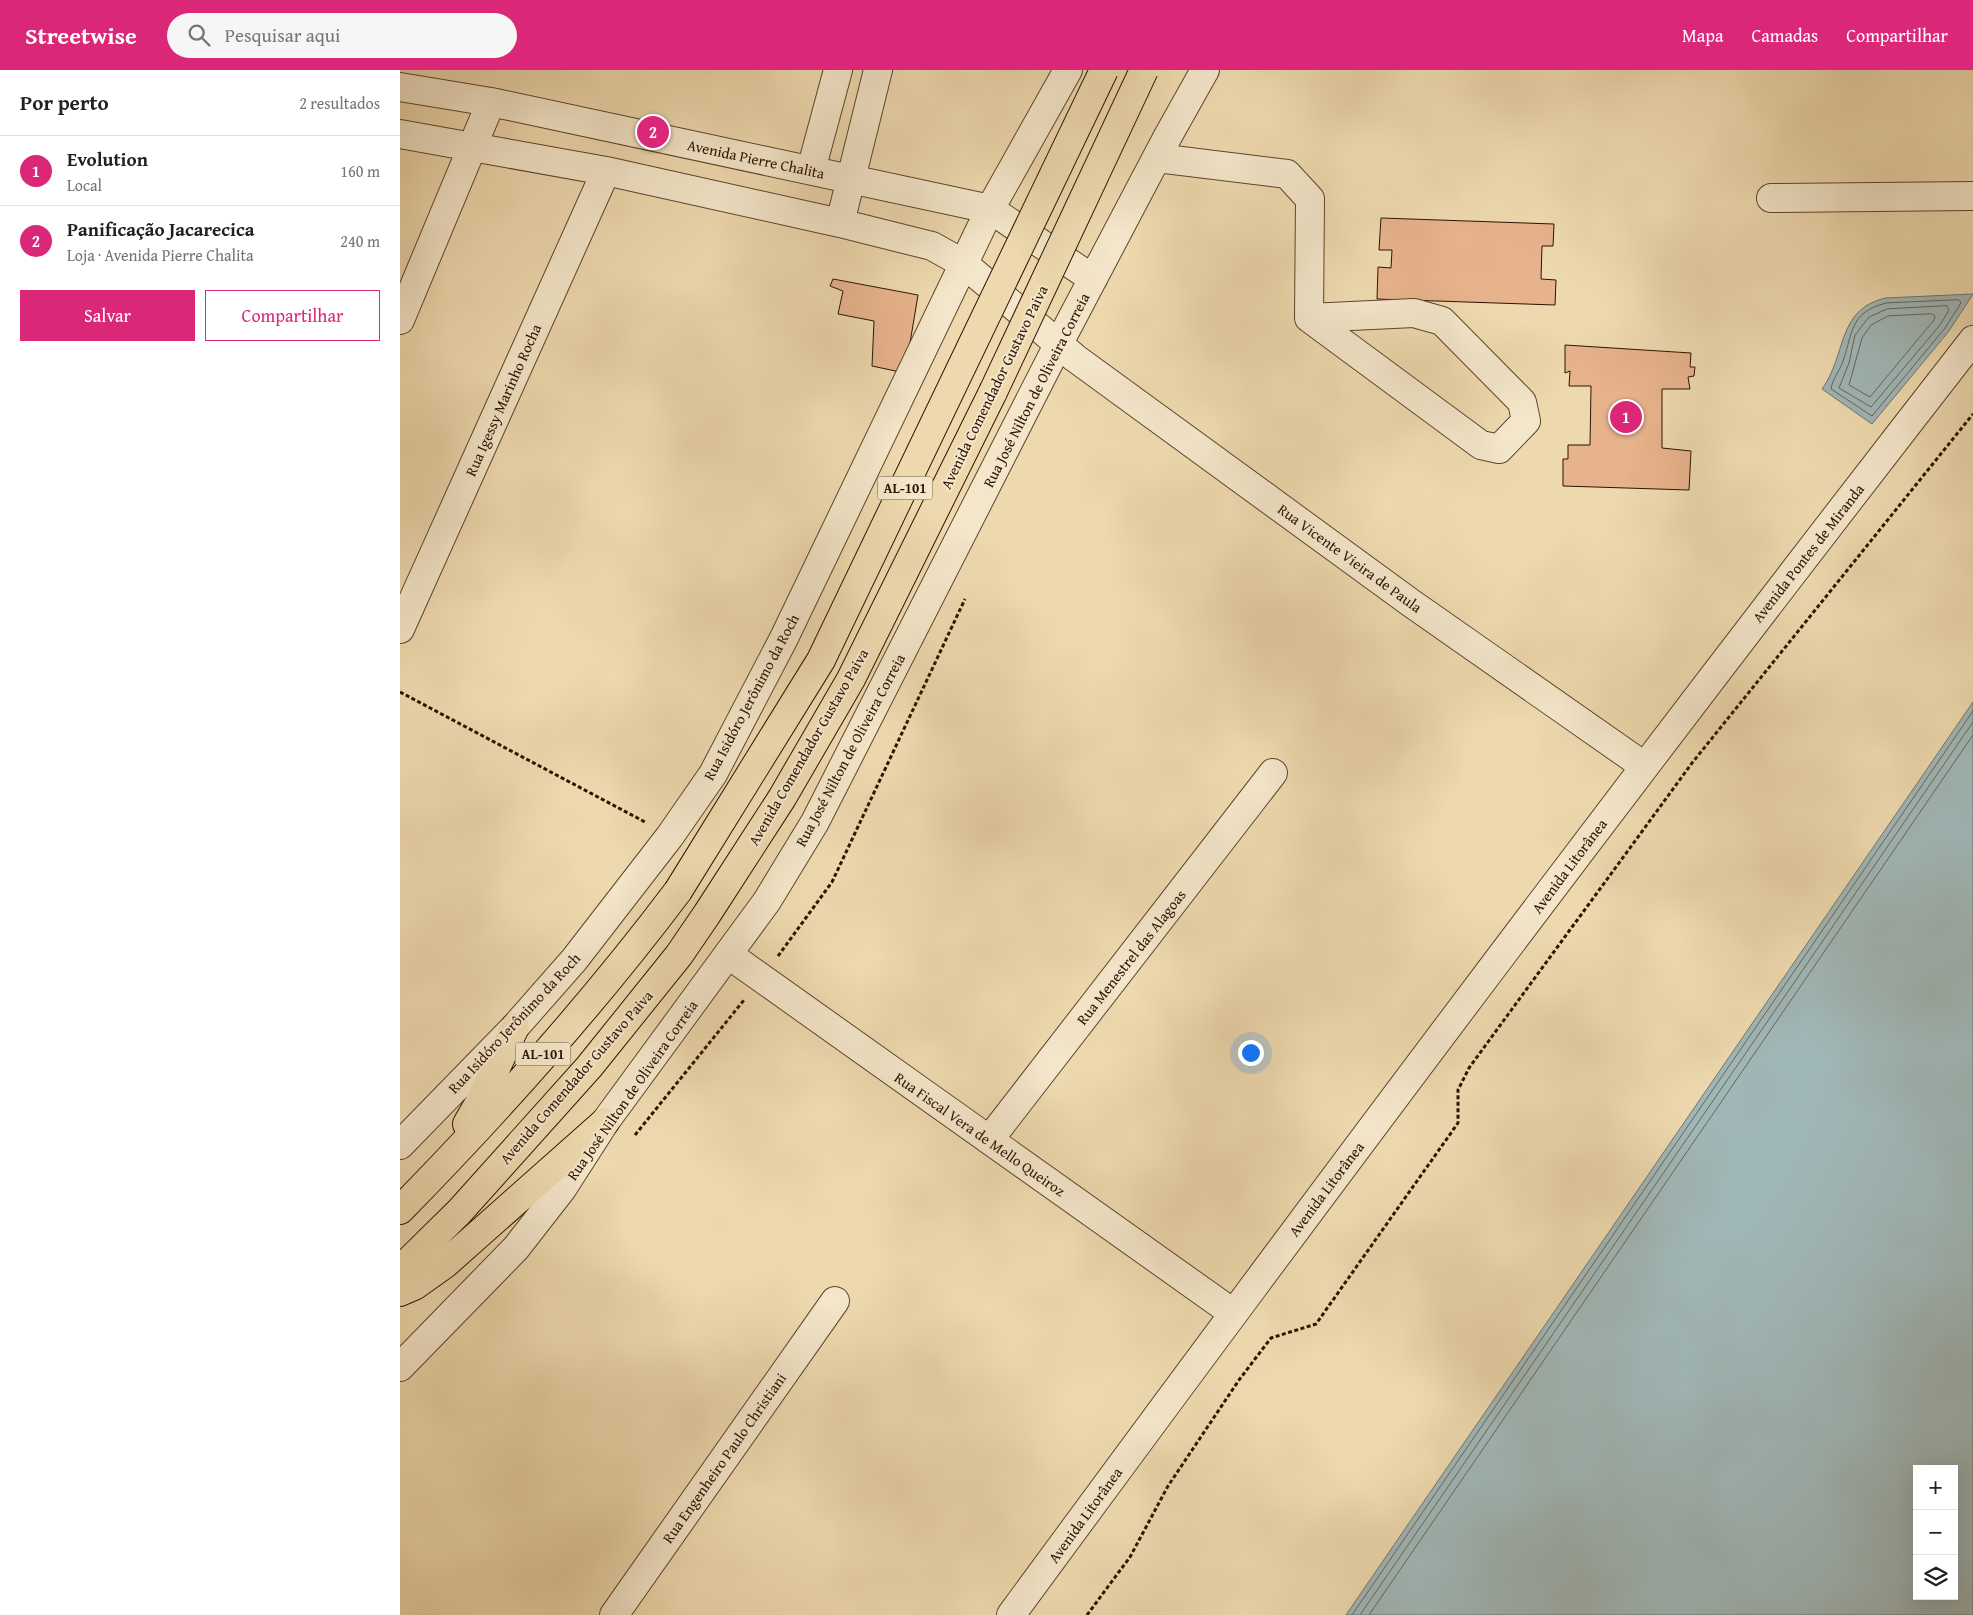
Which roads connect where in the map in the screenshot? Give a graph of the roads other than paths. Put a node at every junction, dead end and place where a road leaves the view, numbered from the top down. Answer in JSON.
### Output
{"nodes":[{"id":1,"x":838,"y":70,"type":"edge"},
{"id":2,"x":878,"y":70,"type":"edge"},
{"id":3,"x":1068,"y":70,"type":"edge"},
{"id":4,"x":1104,"y":70,"type":"edge"},
{"id":5,"x":1144,"y":70,"type":"edge"},
{"id":6,"x":1205,"y":70,"type":"edge"},
{"id":7,"x":400,"y":87,"type":"edge"},
{"id":8,"x":491,"y":102,"type":"junction"},
{"id":9,"x":400,"y":134,"type":"edge"},
{"id":10,"x":474,"y":147,"type":"junction"},
{"id":11,"x":1157,"y":158,"type":"junction"},
{"id":12,"x":811,"y":170,"type":"junction"},
{"id":13,"x":606,"y":172,"type":"junction"},
{"id":14,"x":850,"y":179,"type":"junction"},
{"id":15,"x":1973,"y":196,"type":"edge"},
{"id":16,"x":1771,"y":198,"type":"dead end"},
{"id":17,"x":990,"y":209,"type":"junction"},
{"id":18,"x":840,"y":223,"type":"junction"},
{"id":19,"x":964,"y":264,"type":"junction"},
{"id":20,"x":1093,"y":279,"type":"junction"},
{"id":21,"x":1310,"y":318,"type":"junction"},
{"id":22,"x":400,"y":320,"type":"edge"},
{"id":23,"x":1973,"y":340,"type":"edge"},
{"id":24,"x":1058,"y":345,"type":"junction"},
{"id":25,"x":400,"y":630,"type":"edge"},
{"id":26,"x":1644,"y":766,"type":"junction"},
{"id":27,"x":1273,"y":773,"type":"dead end"},
{"id":28,"x":729,"y":955,"type":"junction"},
{"id":29,"x":515,"y":1026,"type":"junction"},
{"id":30,"x":605,"y":1122,"type":"junction"},
{"id":31,"x":989,"y":1140,"type":"junction"},
{"id":32,"x":400,"y":1145,"type":"edge"},
{"id":33,"x":443,"y":1166,"type":"junction"},
{"id":34,"x":400,"y":1210,"type":"edge"},
{"id":35,"x":400,"y":1270,"type":"edge"},
{"id":36,"x":400,"y":1292,"type":"edge"},
{"id":37,"x":835,"y":1301,"type":"dead end"},
{"id":38,"x":1233,"y":1313,"type":"junction"},
{"id":39,"x":400,"y":1367,"type":"edge"},
{"id":40,"x":614,"y":1615,"type":"edge"},
{"id":41,"x":1011,"y":1615,"type":"edge"}],
"edges":[{"from":1,"to":12,"type":"street"},
{"from":2,"to":14,"type":"street"},
{"from":3,"to":17,"type":"street"},
{"from":4,"to":33,"type":"main road","number":"AL-101","bridge":true},
{"from":5,"to":35,"type":"main road","name":"Avenida Comendador Gustavo Paiva","number":"AL-101","bridge":true},
{"from":6,"to":11,"type":"street","name":"Rua José Nilton de Oliveira Correia"},
{"from":7,"to":8,"type":"street","name":"Avenida Pierre Chalita"},
{"from":8,"to":10,"type":"street"},
{"from":8,"to":12,"type":"street","name":"Avenida Pierre Chalita"},
{"from":9,"to":10,"type":"street"},
{"from":10,"to":13,"type":"street"},
{"from":10,"to":22,"type":"street"},
{"from":11,"to":20,"type":"street","name":"Rua José Nilton de Oliveira Correia"},
{"from":11,"to":21,"type":"street"},
{"from":12,"to":14,"type":"street","name":"Avenida Pierre Chalita"},
{"from":13,"to":18,"type":"street"},
{"from":13,"to":25,"type":"street","name":"Rua Igessy Marinho Rocha"},
{"from":14,"to":17,"type":"street","name":"Avenida Pierre Chalita"},
{"from":14,"to":18,"type":"street"},
{"from":15,"to":16,"type":"street"},
{"from":17,"to":19,"type":"street"},
{"from":17,"to":20,"type":"street","name":"Avenida Pierre Chalita"},
{"from":18,"to":19,"type":"street"},
{"from":19,"to":24,"type":"street"},
{"from":19,"to":29,"type":"street","name":"Rua Isidóro Jerônimo da Roch"},
{"from":20,"to":24,"type":"street","name":"Rua José Nilton de Oliveira Correia"},
{"from":21,"to":21,"type":"street"},
{"from":23,"to":26,"type":"street","name":"Avenida Pontes de Miranda"},
{"from":24,"to":26,"type":"street","name":"Rua Vicente Vieira de Paula"},
{"from":24,"to":28,"type":"street","name":"Rua José Nilton de Oliveira Correia"},
{"from":26,"to":38,"type":"street","name":"Avenida Litorânea"},
{"from":27,"to":31,"type":"street","name":"Rua Menestrel das Alagoas"},
{"from":28,"to":30,"type":"street","name":"Rua José Nilton de Oliveira Correia"},
{"from":28,"to":31,"type":"street","name":"Rua Fiscal Vera de Mello Queiroz"},
{"from":29,"to":32,"type":"street","name":"Rua Isidóro Jerônimo da Roch"},
{"from":29,"to":33,"type":"main road"},
{"from":30,"to":36,"type":"main road"},
{"from":30,"to":39,"type":"street","name":"Rua José Nilton de Oliveira Correia"},
{"from":31,"to":38,"type":"street","name":"Rua Fiscal Vera de Mello Queiroz"},
{"from":33,"to":34,"type":"main road","number":"AL-101"},
{"from":37,"to":40,"type":"street","name":"Rua Engenheiro Paulo Christiani"},
{"from":38,"to":41,"type":"street","name":"Avenida Litorânea"}]}
